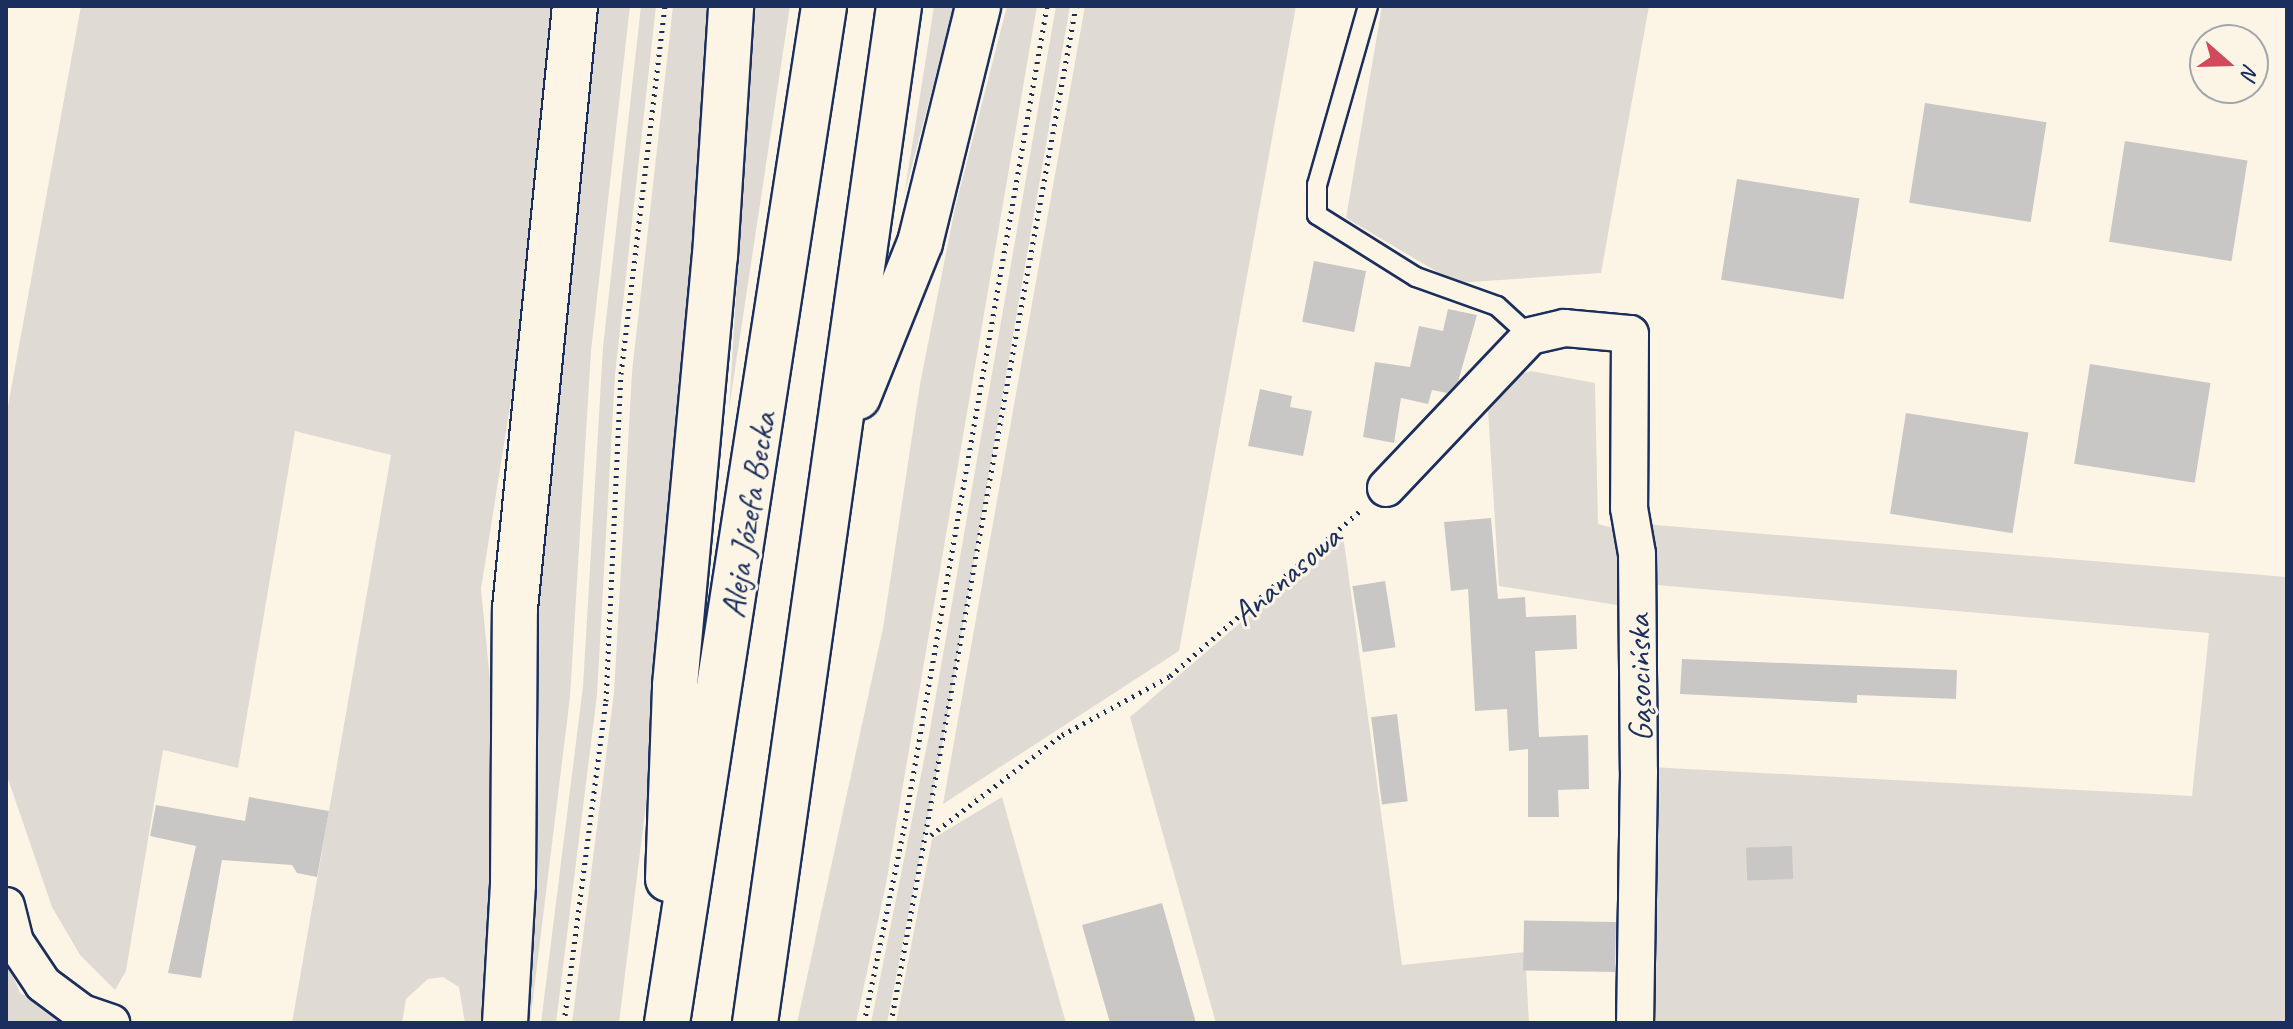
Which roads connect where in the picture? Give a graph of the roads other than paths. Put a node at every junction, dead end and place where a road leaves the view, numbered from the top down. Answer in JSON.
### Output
{"nodes":[{"id":1,"x":575,"y":6,"type":"edge"},
{"id":2,"x":731,"y":6,"type":"edge"},
{"id":3,"x":824,"y":6,"type":"edge"},
{"id":4,"x":899,"y":6,"type":"edge"},
{"id":5,"x":978,"y":6,"type":"edge"},
{"id":6,"x":1368,"y":6,"type":"edge"},
{"id":7,"x":1530,"y":336,"type":"junction"},
{"id":8,"x":833,"y":459,"type":"junction"},
{"id":9,"x":1386,"y":488,"type":"road end"},
{"id":10,"x":6,"y":906,"type":"edge"},
{"id":11,"x":676,"y":961,"type":"junction"},
{"id":12,"x":111,"y":1023,"type":"edge"},
{"id":13,"x":505,"y":1023,"type":"edge"},
{"id":14,"x":667,"y":1023,"type":"edge"},
{"id":15,"x":755,"y":1023,"type":"edge"},
{"id":16,"x":1635,"y":1023,"type":"edge"}],
"edges":[{"from":1,"to":13,"type":"main road"},
{"from":2,"to":11,"type":"main road"},
{"from":3,"to":11,"type":"main road","name":"Aleja Józefa Becka"},
{"from":4,"to":8,"type":"main road"},
{"from":5,"to":8,"type":"main road"},
{"from":6,"to":7,"type":"lane"},
{"from":7,"to":9,"type":"street"},
{"from":7,"to":16,"type":"street","name":"Gąsocińska"},
{"from":8,"to":15,"type":"main road"},
{"from":10,"to":12,"type":"street"},
{"from":11,"to":14,"type":"main road","name":"Aleja Józefa Becka"}]}
